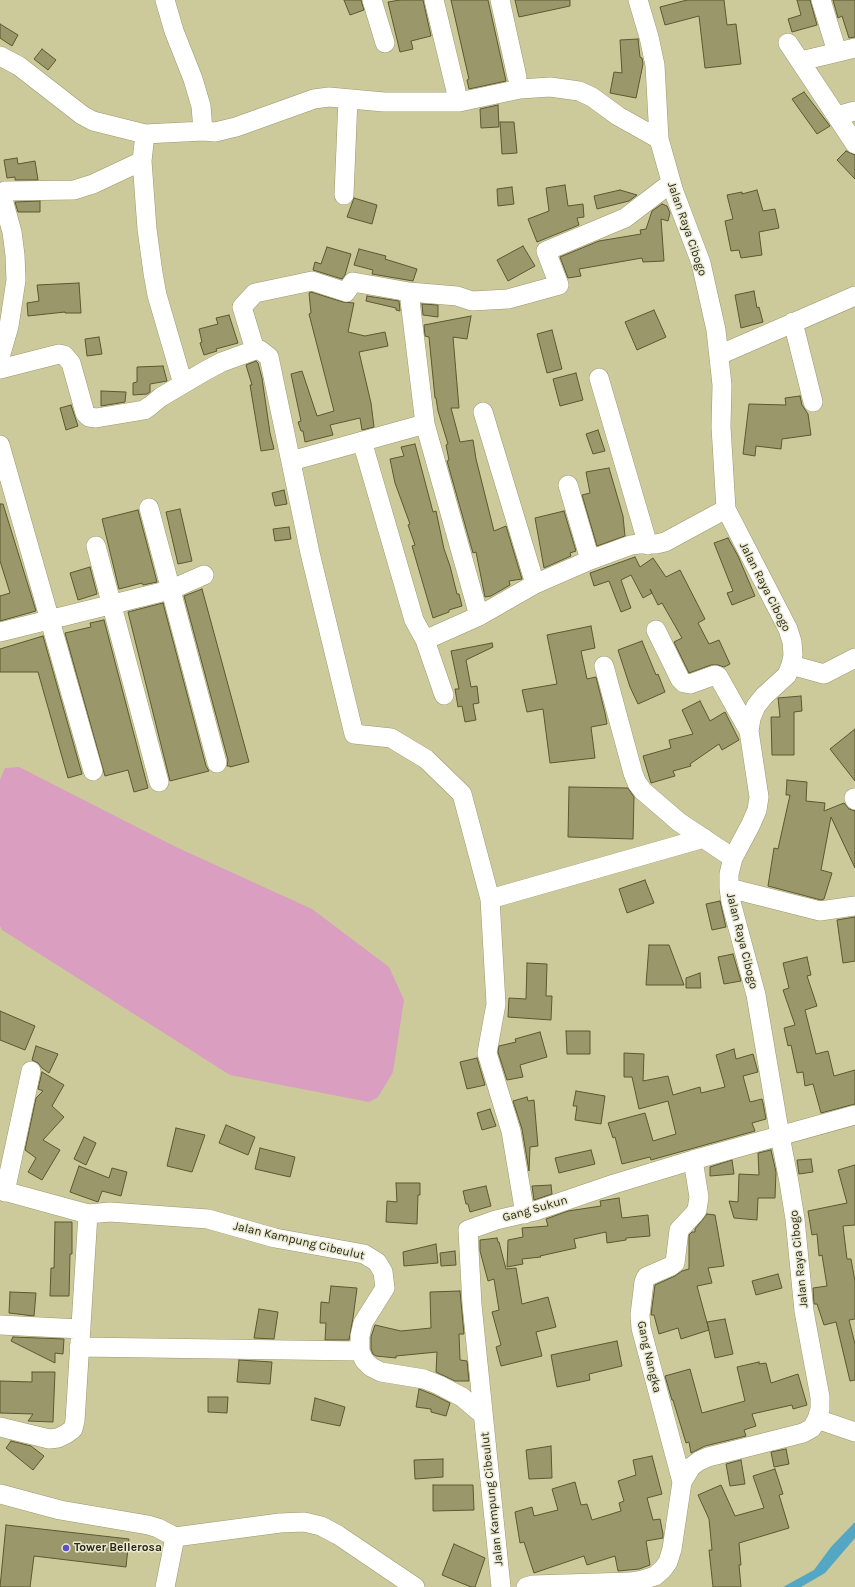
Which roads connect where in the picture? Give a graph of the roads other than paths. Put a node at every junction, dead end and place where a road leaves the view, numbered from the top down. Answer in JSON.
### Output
{"nodes":[{"id":1,"x":165,"y":0,"type":"edge"},
{"id":2,"x":372,"y":0,"type":"edge"},
{"id":3,"x":434,"y":0,"type":"edge"},
{"id":4,"x":500,"y":0,"type":"edge"},
{"id":5,"x":638,"y":0,"type":"edge"},
{"id":6,"x":821,"y":0,"type":"edge"},
{"id":7,"x":385,"y":43,"type":"dead end"},
{"id":8,"x":788,"y":43,"type":"dead end"},
{"id":9,"x":855,"y":48,"type":"edge"},
{"id":10,"x":837,"y":52,"type":"junction"},
{"id":11,"x":0,"y":56,"type":"edge"},
{"id":12,"x":801,"y":61,"type":"junction"},
{"id":13,"x":517,"y":77,"type":"dead end"},
{"id":14,"x":456,"y":91,"type":"dead end"},
{"id":15,"x":348,"y":99,"type":"junction"},
{"id":16,"x":855,"y":111,"type":"edge"},
{"id":17,"x":837,"y":116,"type":"junction"},
{"id":18,"x":203,"y":131,"type":"junction"},
{"id":19,"x":145,"y":134,"type":"junction"},
{"id":20,"x":659,"y":139,"type":"junction"},
{"id":21,"x":855,"y":144,"type":"edge"},
{"id":22,"x":142,"y":161,"type":"junction"},
{"id":23,"x":671,"y":183,"type":"junction"},
{"id":24,"x":344,"y":195,"type":"dead end"},
{"id":25,"x":409,"y":292,"type":"junction"},
{"id":26,"x":854,"y":300,"type":"edge"},
{"id":27,"x":793,"y":322,"type":"junction"},
{"id":28,"x":255,"y":350,"type":"junction"},
{"id":29,"x":719,"y":355,"type":"junction"},
{"id":30,"x":0,"y":357,"type":"edge"},
{"id":31,"x":0,"y":369,"type":"edge"},
{"id":32,"x":599,"y":378,"type":"dead end"},
{"id":33,"x":183,"y":384,"type":"junction"},
{"id":34,"x":813,"y":402,"type":"dead end"},
{"id":35,"x":483,"y":412,"type":"dead end"},
{"id":36,"x":425,"y":424,"type":"junction"},
{"id":37,"x":362,"y":442,"type":"junction"},
{"id":38,"x":0,"y":445,"type":"edge"},
{"id":39,"x":291,"y":461,"type":"junction"},
{"id":40,"x":568,"y":485,"type":"dead end"},
{"id":41,"x":149,"y":508,"type":"dead end"},
{"id":42,"x":726,"y":509,"type":"junction"},
{"id":43,"x":648,"y":545,"type":"junction"},
{"id":44,"x":96,"y":546,"type":"dead end"},
{"id":45,"x":590,"y":560,"type":"junction"},
{"id":46,"x":204,"y":575,"type":"dead end"},
{"id":47,"x":535,"y":584,"type":"junction"},
{"id":48,"x":170,"y":590,"type":"junction"},
{"id":49,"x":111,"y":604,"type":"junction"},
{"id":50,"x":479,"y":616,"type":"junction"},
{"id":51,"x":49,"y":620,"type":"junction"},
{"id":52,"x":656,"y":630,"type":"dead end"},
{"id":53,"x":0,"y":632,"type":"edge"},
{"id":54,"x":424,"y":640,"type":"junction"},
{"id":55,"x":855,"y":658,"type":"edge"},
{"id":56,"x":791,"y":665,"type":"junction"},
{"id":57,"x":604,"y":666,"type":"dead end"},
{"id":58,"x":444,"y":695,"type":"dead end"},
{"id":59,"x":748,"y":731,"type":"junction"},
{"id":60,"x":217,"y":763,"type":"dead end"},
{"id":61,"x":93,"y":771,"type":"dead end"},
{"id":62,"x":159,"y":782,"type":"dead end"},
{"id":63,"x":704,"y":838,"type":"junction"},
{"id":64,"x":733,"y":858,"type":"junction"},
{"id":65,"x":729,"y":888,"type":"junction"},
{"id":66,"x":490,"y":899,"type":"junction"},
{"id":67,"x":855,"y":906,"type":"edge"},
{"id":68,"x":31,"y":1071,"type":"dead end"},
{"id":69,"x":855,"y":1115,"type":"edge"},
{"id":70,"x":780,"y":1136,"type":"junction"},
{"id":71,"x":693,"y":1160,"type":"junction"},
{"id":72,"x":3,"y":1191,"type":"edge"},
{"id":73,"x":88,"y":1214,"type":"junction"},
{"id":74,"x":525,"y":1214,"type":"junction"},
{"id":75,"x":0,"y":1325,"type":"edge"},
{"id":76,"x":80,"y":1338,"type":"junction"},
{"id":77,"x":360,"y":1351,"type":"junction"},
{"id":78,"x":482,"y":1414,"type":"junction"},
{"id":79,"x":818,"y":1419,"type":"junction"},
{"id":80,"x":0,"y":1427,"type":"edge"},
{"id":81,"x":855,"y":1432,"type":"edge"},
{"id":82,"x":682,"y":1482,"type":"junction"},
{"id":83,"x":0,"y":1494,"type":"edge"},
{"id":84,"x":174,"y":1537,"type":"junction"},
{"id":85,"x":165,"y":1587,"type":"edge"},
{"id":86,"x":415,"y":1587,"type":"edge"},
{"id":87,"x":501,"y":1587,"type":"edge"},
{"id":88,"x":526,"y":1587,"type":"edge"}],
"edges":[{"from":1,"to":18,"type":"street"},
{"from":2,"to":7,"type":"street"},
{"from":3,"to":14,"type":"street"},
{"from":4,"to":13,"type":"street"},
{"from":5,"to":20,"type":"street","name":"Jalan Raya Cibogo"},
{"from":6,"to":10,"type":"street"},
{"from":8,"to":12,"type":"street"},
{"from":9,"to":10,"type":"street"},
{"from":10,"to":12,"type":"street"},
{"from":11,"to":19,"type":"street"},
{"from":12,"to":17,"type":"street"},
{"from":15,"to":18,"type":"street"},
{"from":15,"to":20,"type":"street"},
{"from":15,"to":24,"type":"street"},
{"from":16,"to":17,"type":"street"},
{"from":17,"to":21,"type":"street"},
{"from":18,"to":19,"type":"street"},
{"from":19,"to":22,"type":"street"},
{"from":20,"to":23,"type":"street","name":"Jalan Raya Cibogo"},
{"from":22,"to":30,"type":"street"},
{"from":22,"to":33,"type":"street"},
{"from":23,"to":25,"type":"street"},
{"from":23,"to":29,"type":"street","name":"Jalan Raya Cibogo"},
{"from":25,"to":28,"type":"street"},
{"from":25,"to":36,"type":"street"},
{"from":26,"to":27,"type":"street"},
{"from":27,"to":29,"type":"street"},
{"from":27,"to":34,"type":"street"},
{"from":28,"to":33,"type":"street"},
{"from":28,"to":39,"type":"street"},
{"from":29,"to":42,"type":"street","name":"Jalan Raya Cibogo"},
{"from":31,"to":33,"type":"street"},
{"from":32,"to":43,"type":"street"},
{"from":35,"to":47,"type":"street"},
{"from":36,"to":37,"type":"street"},
{"from":36,"to":50,"type":"street"},
{"from":37,"to":39,"type":"street"},
{"from":37,"to":54,"type":"street"},
{"from":38,"to":51,"type":"street"},
{"from":39,"to":66,"type":"street"},
{"from":40,"to":45,"type":"street"},
{"from":41,"to":48,"type":"street"},
{"from":42,"to":43,"type":"street"},
{"from":42,"to":56,"type":"street","name":"Jalan Raya Cibogo"},
{"from":43,"to":45,"type":"street"},
{"from":44,"to":49,"type":"street"},
{"from":45,"to":47,"type":"street"},
{"from":46,"to":48,"type":"street"},
{"from":47,"to":50,"type":"street"},
{"from":48,"to":49,"type":"street"},
{"from":48,"to":60,"type":"street"},
{"from":49,"to":51,"type":"street"},
{"from":49,"to":62,"type":"street"},
{"from":50,"to":54,"type":"street"},
{"from":51,"to":53,"type":"street"},
{"from":51,"to":61,"type":"street"},
{"from":52,"to":59,"type":"street"},
{"from":54,"to":58,"type":"street"},
{"from":55,"to":56,"type":"street"},
{"from":56,"to":59,"type":"street","name":"Jalan Raya Cibogo"},
{"from":57,"to":63,"type":"street"},
{"from":59,"to":64,"type":"street","name":"Jalan Raya Cibogo"},
{"from":63,"to":64,"type":"street"},
{"from":63,"to":66,"type":"street"},
{"from":64,"to":65,"type":"street","name":"Jalan Raya Cibogo"},
{"from":65,"to":67,"type":"street"},
{"from":65,"to":70,"type":"street","name":"Jalan Raya Cibogo"},
{"from":66,"to":74,"type":"street"},
{"from":68,"to":72,"type":"street"},
{"from":69,"to":70,"type":"street","name":"Gang Sukun"},
{"from":70,"to":71,"type":"street","name":"Gang Sukun"},
{"from":70,"to":79,"type":"street","name":"Jalan Raya Cibogo"},
{"from":71,"to":74,"type":"street","name":"Gang Sukun"},
{"from":71,"to":82,"type":"street","name":"Gang Nangka"},
{"from":72,"to":73,"type":"street","name":"Jalan Kampung Cibeulut"},
{"from":73,"to":76,"type":"street"},
{"from":73,"to":77,"type":"street","name":"Jalan Kampung Cibeulut"},
{"from":74,"to":78,"type":"street","name":"Gang Sukun"},
{"from":75,"to":76,"type":"street"},
{"from":76,"to":77,"type":"street"},
{"from":76,"to":80,"type":"street"},
{"from":77,"to":78,"type":"street"},
{"from":78,"to":87,"type":"street","name":"Jalan Kampung Cibeulut"},
{"from":79,"to":81,"type":"street"},
{"from":79,"to":82,"type":"street"},
{"from":82,"to":88,"type":"street"},
{"from":83,"to":84,"type":"street"},
{"from":84,"to":85,"type":"street"},
{"from":84,"to":86,"type":"street"}]}
